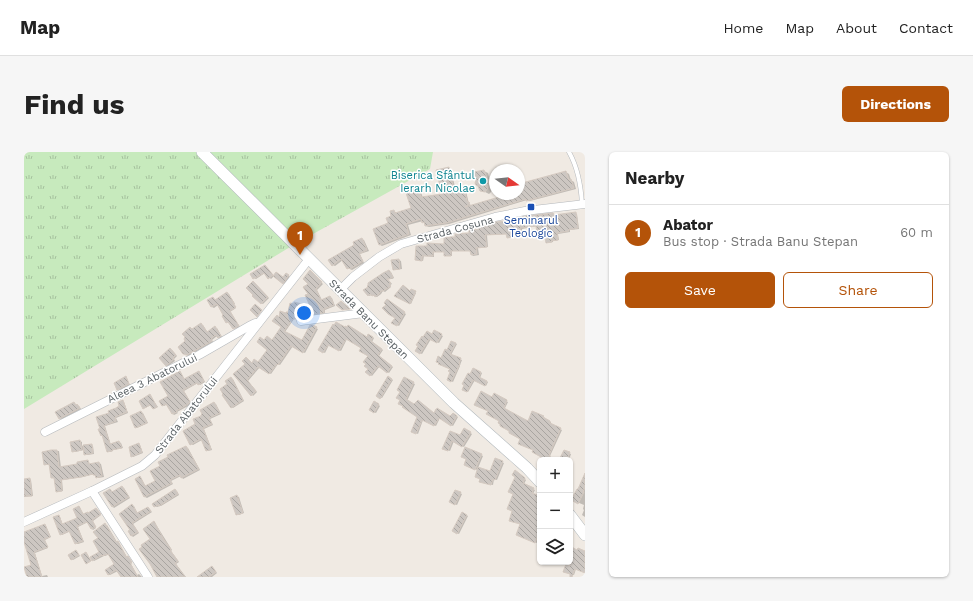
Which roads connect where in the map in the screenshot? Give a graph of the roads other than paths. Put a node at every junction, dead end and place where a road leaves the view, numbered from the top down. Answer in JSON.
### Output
{"nodes":[{"id":1,"x":202,"y":152,"type":"edge"},
{"id":2,"x":569,"y":152,"type":"edge"},
{"id":3,"x":583,"y":204,"type":"edge"},
{"id":4,"x":309,"y":259,"type":"junction"},
{"id":5,"x":340,"y":290,"type":"junction"},
{"id":6,"x":364,"y":313,"type":"junction"},
{"id":7,"x":301,"y":321,"type":"dead end"},
{"id":8,"x":258,"y":323,"type":"junction"},
{"id":9,"x":45,"y":432,"type":"dead end"},
{"id":10,"x":537,"y":479,"type":"edge"},
{"id":11,"x":92,"y":491,"type":"junction"},
{"id":12,"x":573,"y":519,"type":"edge"},
{"id":13,"x":24,"y":522,"type":"edge"},
{"id":14,"x":585,"y":535,"type":"edge"},
{"id":15,"x":148,"y":577,"type":"edge"}],
"edges":[{"from":1,"to":4,"type":"main road","name":"Strada Banu Stepan"},
{"from":2,"to":3,"type":"lane"},
{"from":3,"to":5,"type":"street","name":"Strada Coșuna"},
{"from":4,"to":5,"type":"main road","name":"Strada Banu Stepan"},
{"from":4,"to":8,"type":"street","name":"Strada Abatorului"},
{"from":5,"to":6,"type":"main road","name":"Strada Banu Stepan"},
{"from":6,"to":7,"type":"street"},
{"from":6,"to":10,"type":"main road","name":"Strada Banu Stepan"},
{"from":8,"to":9,"type":"street","name":"Aleea 3 Abatorului"},
{"from":8,"to":11,"type":"street","name":"Strada Abatorului"},
{"from":11,"to":13,"type":"street","name":"Strada Abatorului"},
{"from":11,"to":15,"type":"street"},
{"from":12,"to":14,"type":"main road"}]}
